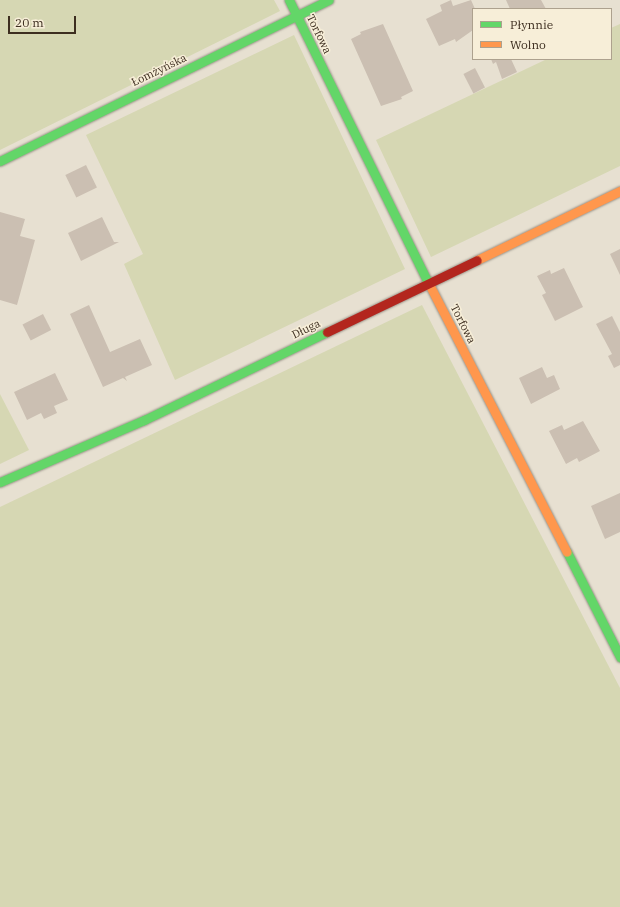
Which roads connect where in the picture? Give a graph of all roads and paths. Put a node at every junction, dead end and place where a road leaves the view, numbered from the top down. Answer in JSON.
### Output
{"nodes":[{"id":1,"x":289,"y":0,"type":"edge"},
{"id":2,"x":329,"y":0,"type":"edge"},
{"id":3,"x":297,"y":16,"type":"junction"},
{"id":4,"x":0,"y":161,"type":"edge"},
{"id":5,"x":620,"y":191,"type":"edge"},
{"id":6,"x":429,"y":283,"type":"junction"},
{"id":7,"x":0,"y":482,"type":"edge"},
{"id":8,"x":620,"y":658,"type":"edge"}],
"edges":[{"from":1,"to":3,"type":"street","name":"Torfowa"},
{"from":2,"to":3,"type":"street","name":"Łomżyńska"},
{"from":3,"to":4,"type":"street","name":"Łomżyńska"},
{"from":3,"to":6,"type":"street","name":"Torfowa"},
{"from":5,"to":6,"type":"street","name":"Długa"},
{"from":6,"to":7,"type":"street","name":"Długa"},
{"from":6,"to":8,"type":"street","name":"Torfowa"}]}
